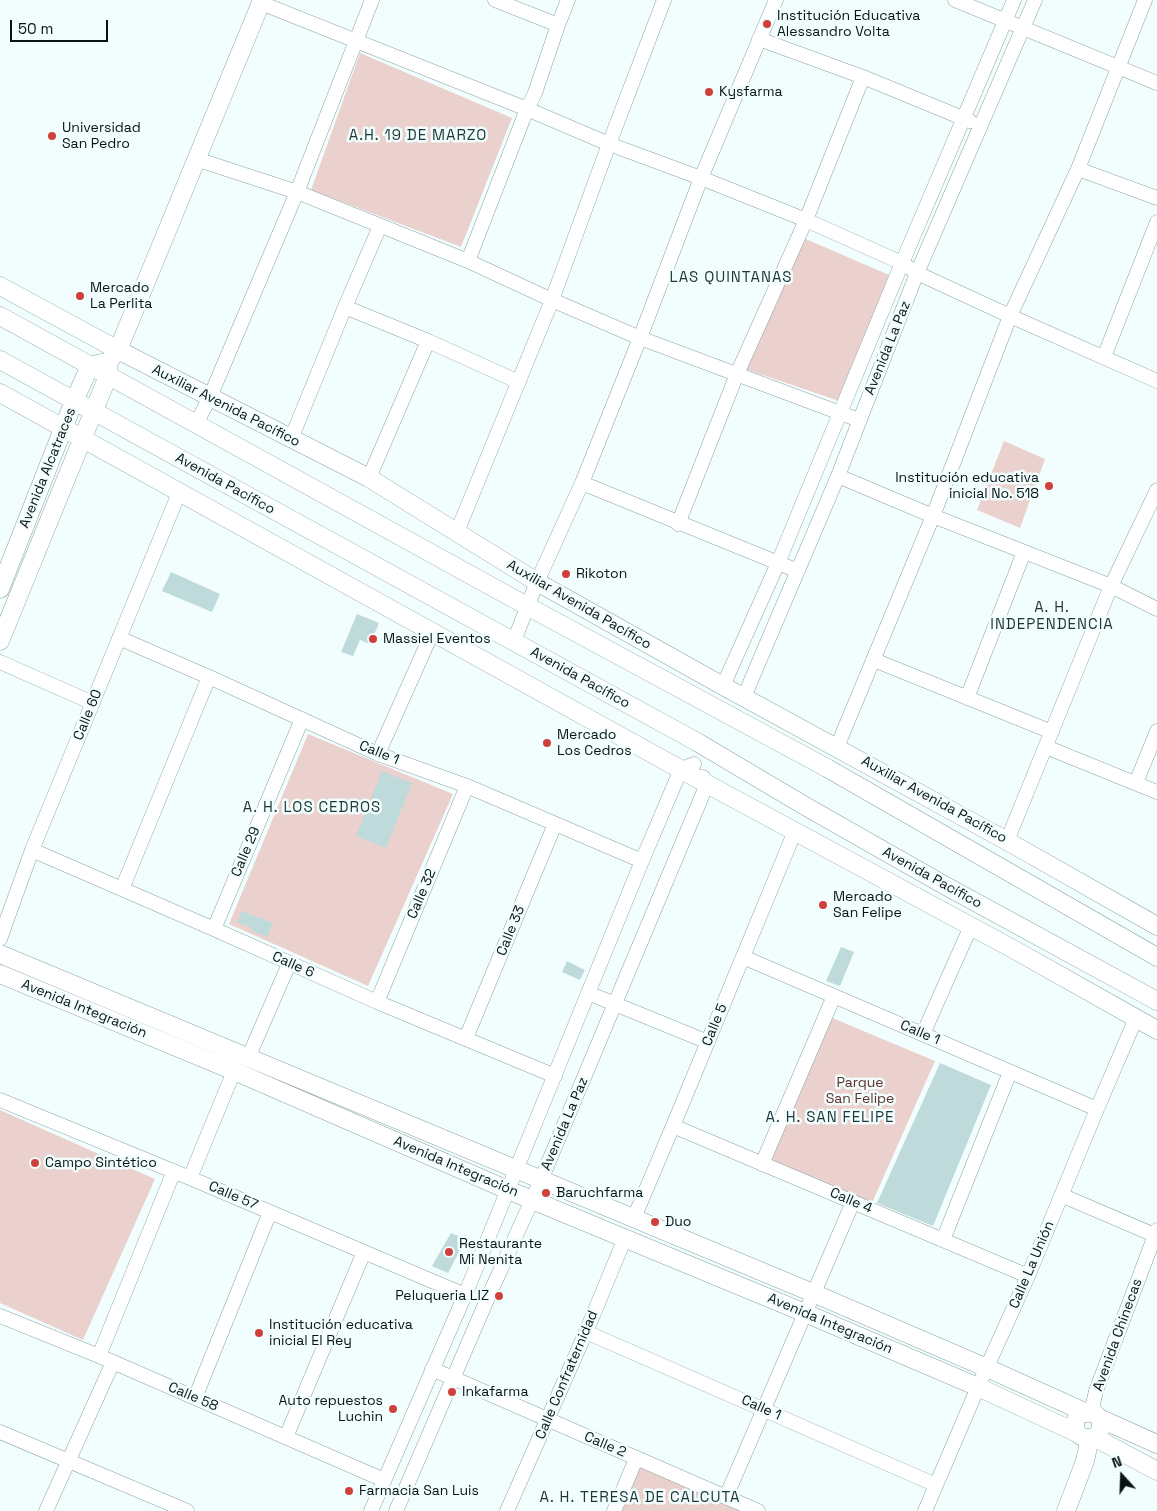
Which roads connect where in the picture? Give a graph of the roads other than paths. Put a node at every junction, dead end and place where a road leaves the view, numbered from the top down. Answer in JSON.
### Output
{"nodes":[{"id":1,"x":372,"y":0,"type":"edge"},
{"id":2,"x":495,"y":0,"type":"edge"},
{"id":3,"x":568,"y":0,"type":"edge"},
{"id":4,"x":664,"y":0,"type":"edge"},
{"id":5,"x":776,"y":0,"type":"edge"},
{"id":6,"x":955,"y":0,"type":"edge"},
{"id":7,"x":1014,"y":0,"type":"edge"},
{"id":8,"x":1035,"y":0,"type":"edge"},
{"id":9,"x":1145,"y":0,"type":"edge"},
{"id":10,"x":261,"y":1,"type":"edge"},
{"id":11,"x":1006,"y":20,"type":"junction"},
{"id":12,"x":558,"y":25,"type":"junction"},
{"id":13,"x":1024,"y":28,"type":"junction"},
{"id":14,"x":759,"y":39,"type":"junction"},
{"id":15,"x":357,"y":41,"type":"junction"},
{"id":16,"x":1119,"y":67,"type":"junction"},
{"id":17,"x":863,"y":77,"type":"junction"},
{"id":18,"x":1157,"y":83,"type":"edge"},
{"id":19,"x":527,"y":109,"type":"junction"},
{"id":20,"x":963,"y":118,"type":"junction"},
{"id":21,"x":980,"y":125,"type":"junction"},
{"id":22,"x":609,"y":144,"type":"junction"},
{"id":23,"x":196,"y":159,"type":"junction"},
{"id":24,"x":1078,"y":169,"type":"junction"},
{"id":25,"x":701,"y":178,"type":"junction"},
{"id":26,"x":297,"y":192,"type":"junction"},
{"id":27,"x":1157,"y":198,"type":"edge"},
{"id":28,"x":806,"y":220,"type":"junction"},
{"id":29,"x":1157,"y":222,"type":"edge"},
{"id":30,"x":380,"y":226,"type":"junction"},
{"id":31,"x":468,"y":261,"type":"junction"},
{"id":32,"x":902,"y":263,"type":"junction"},
{"id":33,"x":918,"y":273,"type":"junction"},
{"id":34,"x":0,"y":286,"type":"edge"},
{"id":35,"x":552,"y":300,"type":"junction"},
{"id":36,"x":345,"y":307,"type":"junction"},
{"id":37,"x":0,"y":316,"type":"edge"},
{"id":38,"x":1010,"y":316,"type":"junction"},
{"id":39,"x":640,"y":338,"type":"junction"},
{"id":40,"x":428,"y":341,"type":"junction"},
{"id":41,"x":1104,"y":357,"type":"junction"},
{"id":42,"x":0,"y":360,"type":"edge"},
{"id":43,"x":112,"y":363,"type":"junction"},
{"id":44,"x":90,"y":366,"type":"junction"},
{"id":45,"x":737,"y":374,"type":"junction"},
{"id":46,"x":1157,"y":380,"type":"edge"},
{"id":47,"x":519,"y":382,"type":"junction"},
{"id":48,"x":0,"y":393,"type":"edge"},
{"id":49,"x":210,"y":397,"type":"junction"},
{"id":50,"x":74,"y":401,"type":"junction"},
{"id":51,"x":93,"y":412,"type":"junction"},
{"id":52,"x":840,"y":412,"type":"junction"},
{"id":53,"x":859,"y":420,"type":"junction"},
{"id":54,"x":196,"y":424,"type":"junction"},
{"id":55,"x":64,"y":428,"type":"junction"},
{"id":56,"x":291,"y":438,"type":"junction"},
{"id":57,"x":82,"y":439,"type":"junction"},
{"id":58,"x":838,"y":476,"type":"junction"},
{"id":59,"x":369,"y":478,"type":"junction"},
{"id":60,"x":582,"y":483,"type":"junction"},
{"id":61,"x":1157,"y":490,"type":"edge"},
{"id":62,"x":179,"y":493,"type":"junction"},
{"id":63,"x":933,"y":516,"type":"junction"},
{"id":64,"x":678,"y":524,"type":"junction"},
{"id":65,"x":457,"y":532,"type":"junction"},
{"id":66,"x":1024,"y":552,"type":"junction"},
{"id":67,"x":778,"y":563,"type":"junction"},
{"id":68,"x":798,"y":571,"type":"junction"},
{"id":69,"x":537,"y":582,"type":"junction"},
{"id":70,"x":1111,"y":586,"type":"junction"},
{"id":71,"x":0,"y":589,"type":"edge"},
{"id":72,"x":527,"y":606,"type":"junction"},
{"id":73,"x":1157,"y":609,"type":"edge"},
{"id":74,"x":432,"y":633,"type":"junction"},
{"id":75,"x":119,"y":638,"type":"junction"},
{"id":76,"x":0,"y":641,"type":"edge"},
{"id":77,"x":514,"y":641,"type":"junction"},
{"id":78,"x":874,"y":660,"type":"junction"},
{"id":79,"x":0,"y":662,"type":"edge"},
{"id":80,"x":209,"y":676,"type":"junction"},
{"id":81,"x":723,"y":686,"type":"junction"},
{"id":82,"x":744,"y":697,"type":"junction"},
{"id":83,"x":966,"y":698,"type":"junction"},
{"id":84,"x":92,"y":703,"type":"junction"},
{"id":85,"x":302,"y":719,"type":"junction"},
{"id":86,"x":1157,"y":731,"type":"edge"},
{"id":87,"x":1052,"y":732,"type":"junction"},
{"id":88,"x":697,"y":742,"type":"junction"},
{"id":89,"x":837,"y":747,"type":"junction"},
{"id":90,"x":1046,"y":747,"type":"junction"},
{"id":91,"x":378,"y":754,"type":"junction"},
{"id":92,"x":687,"y":766,"type":"junction"},
{"id":93,"x":1136,"y":783,"type":"junction"},
{"id":94,"x":707,"y":784,"type":"junction"},
{"id":95,"x":467,"y":786,"type":"junction"},
{"id":96,"x":1157,"y":792,"type":"edge"},
{"id":97,"x":555,"y":824,"type":"junction"},
{"id":98,"x":795,"y":831,"type":"junction"},
{"id":99,"x":1008,"y":841,"type":"junction"},
{"id":100,"x":32,"y":850,"type":"junction"},
{"id":101,"x":642,"y":861,"type":"junction"},
{"id":102,"x":122,"y":889,"type":"junction"},
{"id":103,"x":971,"y":926,"type":"junction"},
{"id":104,"x":1157,"y":926,"type":"edge"},
{"id":105,"x":214,"y":929,"type":"junction"},
{"id":106,"x":0,"y":939,"type":"edge"},
{"id":107,"x":0,"y":954,"type":"edge"},
{"id":108,"x":743,"y":957,"type":"junction"},
{"id":109,"x":1157,"y":957,"type":"edge"},
{"id":110,"x":289,"y":964,"type":"junction"},
{"id":111,"x":0,"y":974,"type":"edge"},
{"id":112,"x":588,"y":993,"type":"junction"},
{"id":113,"x":834,"y":996,"type":"junction"},
{"id":114,"x":1157,"y":1001,"type":"edge"},
{"id":115,"x":377,"y":1002,"type":"junction"},
{"id":116,"x":614,"y":1003,"type":"junction"},
{"id":117,"x":1136,"y":1018,"type":"junction"},
{"id":118,"x":1157,"y":1030,"type":"edge"},
{"id":119,"x":923,"y":1034,"type":"junction"},
{"id":120,"x":466,"y":1038,"type":"junction"},
{"id":121,"x":708,"y":1042,"type":"junction"},
{"id":122,"x":248,"y":1058,"type":"junction"},
{"id":123,"x":234,"y":1071,"type":"junction"},
{"id":124,"x":1010,"y":1072,"type":"junction"},
{"id":125,"x":555,"y":1076,"type":"junction"},
{"id":126,"x":0,"y":1100,"type":"edge"},
{"id":127,"x":1096,"y":1110,"type":"junction"},
{"id":128,"x":673,"y":1126,"type":"junction"},
{"id":129,"x":762,"y":1164,"type":"junction"},
{"id":130,"x":174,"y":1171,"type":"junction"},
{"id":131,"x":516,"y":1171,"type":"junction"},
{"id":132,"x":190,"y":1178,"type":"junction"},
{"id":133,"x":541,"y":1180,"type":"junction"},
{"id":134,"x":508,"y":1190,"type":"junction"},
{"id":135,"x":1061,"y":1195,"type":"junction"},
{"id":136,"x":532,"y":1199,"type":"junction"},
{"id":137,"x":853,"y":1202,"type":"junction"},
{"id":138,"x":270,"y":1212,"type":"junction"},
{"id":139,"x":634,"y":1218,"type":"junction"},
{"id":140,"x":1156,"y":1233,"type":"edge"},
{"id":141,"x":625,"y":1238,"type":"junction"},
{"id":142,"x":943,"y":1240,"type":"junction"},
{"id":143,"x":364,"y":1252,"type":"junction"},
{"id":144,"x":1028,"y":1276,"type":"junction"},
{"id":145,"x":813,"y":1293,"type":"junction"},
{"id":146,"x":465,"y":1295,"type":"junction"},
{"id":147,"x":804,"y":1312,"type":"junction"},
{"id":148,"x":0,"y":1316,"type":"edge"},
{"id":149,"x":586,"y":1332,"type":"junction"},
{"id":150,"x":99,"y":1356,"type":"junction"},
{"id":151,"x":113,"y":1362,"type":"junction"},
{"id":152,"x":986,"y":1368,"type":"junction"},
{"id":153,"x":432,"y":1369,"type":"junction"},
{"id":154,"x":453,"y":1378,"type":"junction"},
{"id":155,"x":978,"y":1387,"type":"junction"},
{"id":156,"x":195,"y":1398,"type":"junction"},
{"id":157,"x":763,"y":1409,"type":"junction"},
{"id":158,"x":1092,"y":1414,"type":"junction"},
{"id":159,"x":547,"y":1420,"type":"junction"},
{"id":160,"x":0,"y":1432,"type":"edge"},
{"id":161,"x":1087,"y":1436,"type":"junction"},
{"id":162,"x":286,"y":1437,"type":"junction"},
{"id":163,"x":1157,"y":1444,"type":"edge"},
{"id":164,"x":636,"y":1459,"type":"junction"},
{"id":165,"x":69,"y":1461,"type":"junction"},
{"id":166,"x":1157,"y":1471,"type":"edge"},
{"id":167,"x":384,"y":1480,"type":"junction"},
{"id":168,"x":936,"y":1485,"type":"junction"},
{"id":169,"x":726,"y":1497,"type":"junction"},
{"id":170,"x":46,"y":1511,"type":"edge"},
{"id":171,"x":186,"y":1511,"type":"edge"},
{"id":172,"x":371,"y":1511,"type":"edge"},
{"id":173,"x":396,"y":1511,"type":"edge"},
{"id":174,"x":507,"y":1511,"type":"edge"},
{"id":175,"x":614,"y":1511,"type":"edge"},
{"id":176,"x":758,"y":1511,"type":"edge"},
{"id":177,"x":924,"y":1511,"type":"edge"},
{"id":178,"x":1066,"y":1511,"type":"edge"}],
"edges":[{"from":1,"to":15,"type":"street"},
{"from":2,"to":12,"type":"street"},
{"from":3,"to":12,"type":"street"},
{"from":4,"to":22,"type":"street"},
{"from":5,"to":14,"type":"street"},
{"from":6,"to":11,"type":"street"},
{"from":7,"to":11,"type":"street"},
{"from":8,"to":13,"type":"street","name":"Avenida La Paz"},
{"from":9,"to":16,"type":"street"},
{"from":10,"to":15,"type":"street"},
{"from":10,"to":23,"type":"main road"},
{"from":11,"to":13,"type":"street"},
{"from":11,"to":20,"type":"street"},
{"from":12,"to":19,"type":"street"},
{"from":13,"to":16,"type":"street"},
{"from":13,"to":21,"type":"street","name":"Avenida La Paz"},
{"from":14,"to":17,"type":"street"},
{"from":14,"to":25,"type":"street"},
{"from":15,"to":19,"type":"street"},
{"from":15,"to":26,"type":"street"},
{"from":16,"to":18,"type":"street"},
{"from":16,"to":24,"type":"street"},
{"from":17,"to":20,"type":"street"},
{"from":17,"to":28,"type":"street"},
{"from":19,"to":22,"type":"street"},
{"from":19,"to":31,"type":"street"},
{"from":20,"to":21,"type":"street"},
{"from":20,"to":32,"type":"street"},
{"from":21,"to":33,"type":"street","name":"Avenida La Paz"},
{"from":22,"to":25,"type":"street"},
{"from":22,"to":35,"type":"street"},
{"from":23,"to":26,"type":"street"},
{"from":23,"to":43,"type":"main road"},
{"from":24,"to":27,"type":"street"},
{"from":24,"to":38,"type":"street"},
{"from":25,"to":28,"type":"street"},
{"from":25,"to":39,"type":"street"},
{"from":26,"to":30,"type":"street"},
{"from":26,"to":49,"type":"street"},
{"from":28,"to":32,"type":"street"},
{"from":28,"to":45,"type":"street"},
{"from":29,"to":41,"type":"street"},
{"from":30,"to":31,"type":"street"},
{"from":30,"to":36,"type":"street"},
{"from":31,"to":35,"type":"street"},
{"from":32,"to":33,"type":"street"},
{"from":32,"to":52,"type":"street"},
{"from":33,"to":38,"type":"street"},
{"from":33,"to":53,"type":"street","name":"Avenida La Paz"},
{"from":34,"to":43,"type":"main road","name":"Auxiliar Avenida Pacífico"},
{"from":35,"to":39,"type":"street"},
{"from":35,"to":47,"type":"street"},
{"from":36,"to":40,"type":"street"},
{"from":36,"to":56,"type":"street"},
{"from":37,"to":44,"type":"main road"},
{"from":38,"to":41,"type":"street"},
{"from":38,"to":63,"type":"street"},
{"from":39,"to":45,"type":"street"},
{"from":39,"to":60,"type":"street"},
{"from":40,"to":47,"type":"street"},
{"from":40,"to":59,"type":"street"},
{"from":41,"to":46,"type":"street"},
{"from":42,"to":50,"type":"main road","name":"Avenida Pacífico"},
{"from":43,"to":44,"type":"main road"},
{"from":43,"to":49,"type":"main road","name":"Auxiliar Avenida Pacífico"},
{"from":43,"to":51,"type":"main road"},
{"from":43,"to":54,"type":"main road"},
{"from":44,"to":50,"type":"main road","name":"Avenida Alcatraces"},
{"from":45,"to":52,"type":"street"},
{"from":45,"to":64,"type":"street"},
{"from":47,"to":65,"type":"street"},
{"from":48,"to":55,"type":"main road"},
{"from":49,"to":54,"type":"street"},
{"from":49,"to":56,"type":"main road","name":"Auxiliar Avenida Pacífico"},
{"from":50,"to":51,"type":"main road","name":"Avenida Pacífico"},
{"from":50,"to":55,"type":"main road","name":"Avenida Alcatraces"},
{"from":51,"to":57,"type":"main road"},
{"from":51,"to":77,"type":"main road","name":"Avenida Pacífico"},
{"from":52,"to":53,"type":"street"},
{"from":52,"to":67,"type":"street"},
{"from":53,"to":58,"type":"street","name":"Avenida La Paz"},
{"from":54,"to":72,"type":"main road"},
{"from":55,"to":57,"type":"main road"},
{"from":55,"to":71,"type":"main road","name":"Avenida Alcatraces"},
{"from":56,"to":59,"type":"main road","name":"Auxiliar Avenida Pacífico"},
{"from":57,"to":62,"type":"main road"},
{"from":57,"to":76,"type":"main road"},
{"from":58,"to":63,"type":"street"},
{"from":58,"to":68,"type":"street","name":"Avenida La Paz"},
{"from":59,"to":65,"type":"main road","name":"Auxiliar Avenida Pacífico"},
{"from":60,"to":64,"type":"street"},
{"from":60,"to":69,"type":"street"},
{"from":61,"to":70,"type":"street"},
{"from":62,"to":74,"type":"main road"},
{"from":62,"to":75,"type":"street","name":"Calle 60"},
{"from":63,"to":66,"type":"street"},
{"from":63,"to":78,"type":"street"},
{"from":64,"to":67,"type":"street"},
{"from":65,"to":69,"type":"main road","name":"Auxiliar Avenida Pacífico"},
{"from":66,"to":70,"type":"street"},
{"from":66,"to":83,"type":"street"},
{"from":67,"to":68,"type":"street"},
{"from":67,"to":81,"type":"street"},
{"from":68,"to":82,"type":"street","name":"Avenida La Paz"},
{"from":69,"to":72,"type":"street"},
{"from":69,"to":81,"type":"main road","name":"Auxiliar Avenida Pacífico"},
{"from":70,"to":73,"type":"street"},
{"from":70,"to":87,"type":"street"},
{"from":72,"to":77,"type":"street"},
{"from":72,"to":109,"type":"main road"},
{"from":74,"to":91,"type":"street"},
{"from":74,"to":92,"type":"main road"},
{"from":75,"to":80,"type":"street","name":"Calle 1"},
{"from":75,"to":84,"type":"street","name":"Calle 60"},
{"from":77,"to":88,"type":"main road","name":"Avenida Pacífico"},
{"from":78,"to":83,"type":"street"},
{"from":78,"to":89,"type":"street"},
{"from":79,"to":84,"type":"street"},
{"from":80,"to":85,"type":"street","name":"Calle 1"},
{"from":80,"to":102,"type":"street"},
{"from":81,"to":82,"type":"main road","name":"Auxiliar Avenida Pacífico"},
{"from":82,"to":89,"type":"main road","name":"Auxiliar Avenida Pacífico"},
{"from":83,"to":87,"type":"street"},
{"from":84,"to":100,"type":"street","name":"Calle 60"},
{"from":85,"to":91,"type":"street","name":"Calle 1"},
{"from":85,"to":105,"type":"street","name":"Calle 29"},
{"from":86,"to":93,"type":"street"},
{"from":87,"to":90,"type":"street"},
{"from":88,"to":92,"type":"street"},
{"from":88,"to":114,"type":"main road","name":"Avenida Pacífico"},
{"from":89,"to":99,"type":"main road","name":"Auxiliar Avenida Pacífico"},
{"from":90,"to":93,"type":"street"},
{"from":90,"to":99,"type":"street"},
{"from":91,"to":95,"type":"street","name":"Calle 1"},
{"from":92,"to":94,"type":"main road"},
{"from":92,"to":101,"type":"street"},
{"from":93,"to":96,"type":"street"},
{"from":94,"to":98,"type":"main road"},
{"from":94,"to":116,"type":"street","name":"Avenida La Paz"},
{"from":95,"to":97,"type":"street","name":"Calle 1"},
{"from":95,"to":115,"type":"street","name":"Calle 32"},
{"from":97,"to":101,"type":"street","name":"Calle 1"},
{"from":97,"to":120,"type":"street","name":"Calle 33"},
{"from":98,"to":103,"type":"main road"},
{"from":98,"to":108,"type":"street","name":"Calle 5"},
{"from":99,"to":104,"type":"main road","name":"Auxiliar Avenida Pacífico"},
{"from":100,"to":102,"type":"street","name":"Calle 6"},
{"from":100,"to":106,"type":"street","name":"Calle 60"},
{"from":101,"to":112,"type":"street"},
{"from":102,"to":105,"type":"street","name":"Calle 6"},
{"from":103,"to":117,"type":"main road"},
{"from":103,"to":119,"type":"street"},
{"from":105,"to":110,"type":"street","name":"Calle 6"},
{"from":107,"to":122,"type":"main road"},
{"from":108,"to":113,"type":"street","name":"Calle 1"},
{"from":108,"to":121,"type":"street","name":"Calle 5"},
{"from":110,"to":115,"type":"street","name":"Calle 6"},
{"from":110,"to":122,"type":"street"},
{"from":111,"to":123,"type":"main road","name":"Avenida Integración"},
{"from":112,"to":116,"type":"street"},
{"from":112,"to":125,"type":"street"},
{"from":113,"to":119,"type":"street","name":"Calle 1"},
{"from":113,"to":129,"type":"street"},
{"from":115,"to":120,"type":"street","name":"Calle 6"},
{"from":116,"to":121,"type":"street"},
{"from":116,"to":133,"type":"street","name":"Avenida La Paz"},
{"from":117,"to":118,"type":"main road"},
{"from":117,"to":127,"type":"street","name":"Calle La Unión"},
{"from":119,"to":124,"type":"street","name":"Calle 1"},
{"from":120,"to":125,"type":"street","name":"Calle 6"},
{"from":121,"to":128,"type":"street","name":"Calle 5"},
{"from":122,"to":131,"type":"main road"},
{"from":123,"to":132,"type":"street"},
{"from":123,"to":134,"type":"main road","name":"Avenida Integración"},
{"from":124,"to":127,"type":"street","name":"Calle 1"},
{"from":124,"to":142,"type":"street"},
{"from":125,"to":131,"type":"street"},
{"from":126,"to":130,"type":"street","name":"Calle 57"},
{"from":127,"to":135,"type":"street","name":"Calle La Unión"},
{"from":128,"to":129,"type":"street","name":"Calle 4"},
{"from":128,"to":139,"type":"street","name":"Calle 5"},
{"from":129,"to":137,"type":"street","name":"Calle 4"},
{"from":130,"to":132,"type":"street","name":"Calle 57"},
{"from":130,"to":150,"type":"street"},
{"from":131,"to":133,"type":"main road"},
{"from":131,"to":134,"type":"street"},
{"from":132,"to":138,"type":"street","name":"Calle 57"},
{"from":133,"to":136,"type":"street","name":"Avenida La Paz"},
{"from":133,"to":139,"type":"main road"},
{"from":134,"to":136,"type":"main road","name":"Avenida Integración"},
{"from":134,"to":146,"type":"street"},
{"from":135,"to":140,"type":"street"},
{"from":135,"to":144,"type":"street","name":"Calle La Unión"},
{"from":136,"to":141,"type":"main road","name":"Avenida Integración"},
{"from":136,"to":154,"type":"street","name":"Avenida La Paz"},
{"from":137,"to":142,"type":"street","name":"Calle 4"},
{"from":137,"to":145,"type":"street"},
{"from":138,"to":143,"type":"street","name":"Calle 57"},
{"from":138,"to":156,"type":"street"},
{"from":139,"to":145,"type":"main road"},
{"from":140,"to":158,"type":"street","name":"Avenida Chinecas"},
{"from":141,"to":147,"type":"main road","name":"Avenida Integración"},
{"from":141,"to":149,"type":"street","name":"Calle Confraternidad"},
{"from":142,"to":144,"type":"street","name":"Calle 4"},
{"from":143,"to":146,"type":"street","name":"Calle 57"},
{"from":143,"to":162,"type":"street"},
{"from":144,"to":152,"type":"street","name":"Calle La Unión"},
{"from":145,"to":147,"type":"street"},
{"from":145,"to":152,"type":"main road"},
{"from":146,"to":153,"type":"street"},
{"from":147,"to":155,"type":"main road","name":"Avenida Integración"},
{"from":147,"to":157,"type":"street"},
{"from":148,"to":150,"type":"street","name":"Calle 58"},
{"from":149,"to":157,"type":"street","name":"Calle 1"},
{"from":149,"to":159,"type":"street","name":"Calle Confraternidad"},
{"from":150,"to":151,"type":"street","name":"Calle 58"},
{"from":151,"to":156,"type":"street","name":"Calle 58"},
{"from":151,"to":165,"type":"street"},
{"from":152,"to":155,"type":"street","name":"Calle La Unión"},
{"from":152,"to":158,"type":"main road"},
{"from":153,"to":154,"type":"street","name":"Calle 2"},
{"from":153,"to":167,"type":"street"},
{"from":154,"to":159,"type":"street","name":"Calle 2"},
{"from":154,"to":173,"type":"street","name":"Avenida La Paz"},
{"from":155,"to":161,"type":"main road","name":"Avenida Integración"},
{"from":155,"to":168,"type":"street","name":"Calle La Unión"},
{"from":156,"to":162,"type":"street","name":"Calle 58"},
{"from":157,"to":168,"type":"street","name":"Calle 1"},
{"from":157,"to":169,"type":"street"},
{"from":158,"to":161,"type":"main road"},
{"from":158,"to":163,"type":"main road"},
{"from":159,"to":164,"type":"street","name":"Calle 2"},
{"from":159,"to":174,"type":"street","name":"Calle Confraternidad"},
{"from":160,"to":165,"type":"street"},
{"from":161,"to":166,"type":"main road","name":"Avenida Integración"},
{"from":161,"to":178,"type":"main road"},
{"from":162,"to":167,"type":"street","name":"Calle 58"},
{"from":164,"to":169,"type":"street","name":"Calle 2"},
{"from":164,"to":175,"type":"street"},
{"from":165,"to":170,"type":"street"},
{"from":165,"to":171,"type":"street"},
{"from":167,"to":172,"type":"street"},
{"from":168,"to":177,"type":"street","name":"Calle La Unión"},
{"from":169,"to":176,"type":"street","name":"Calle 2"}]}
